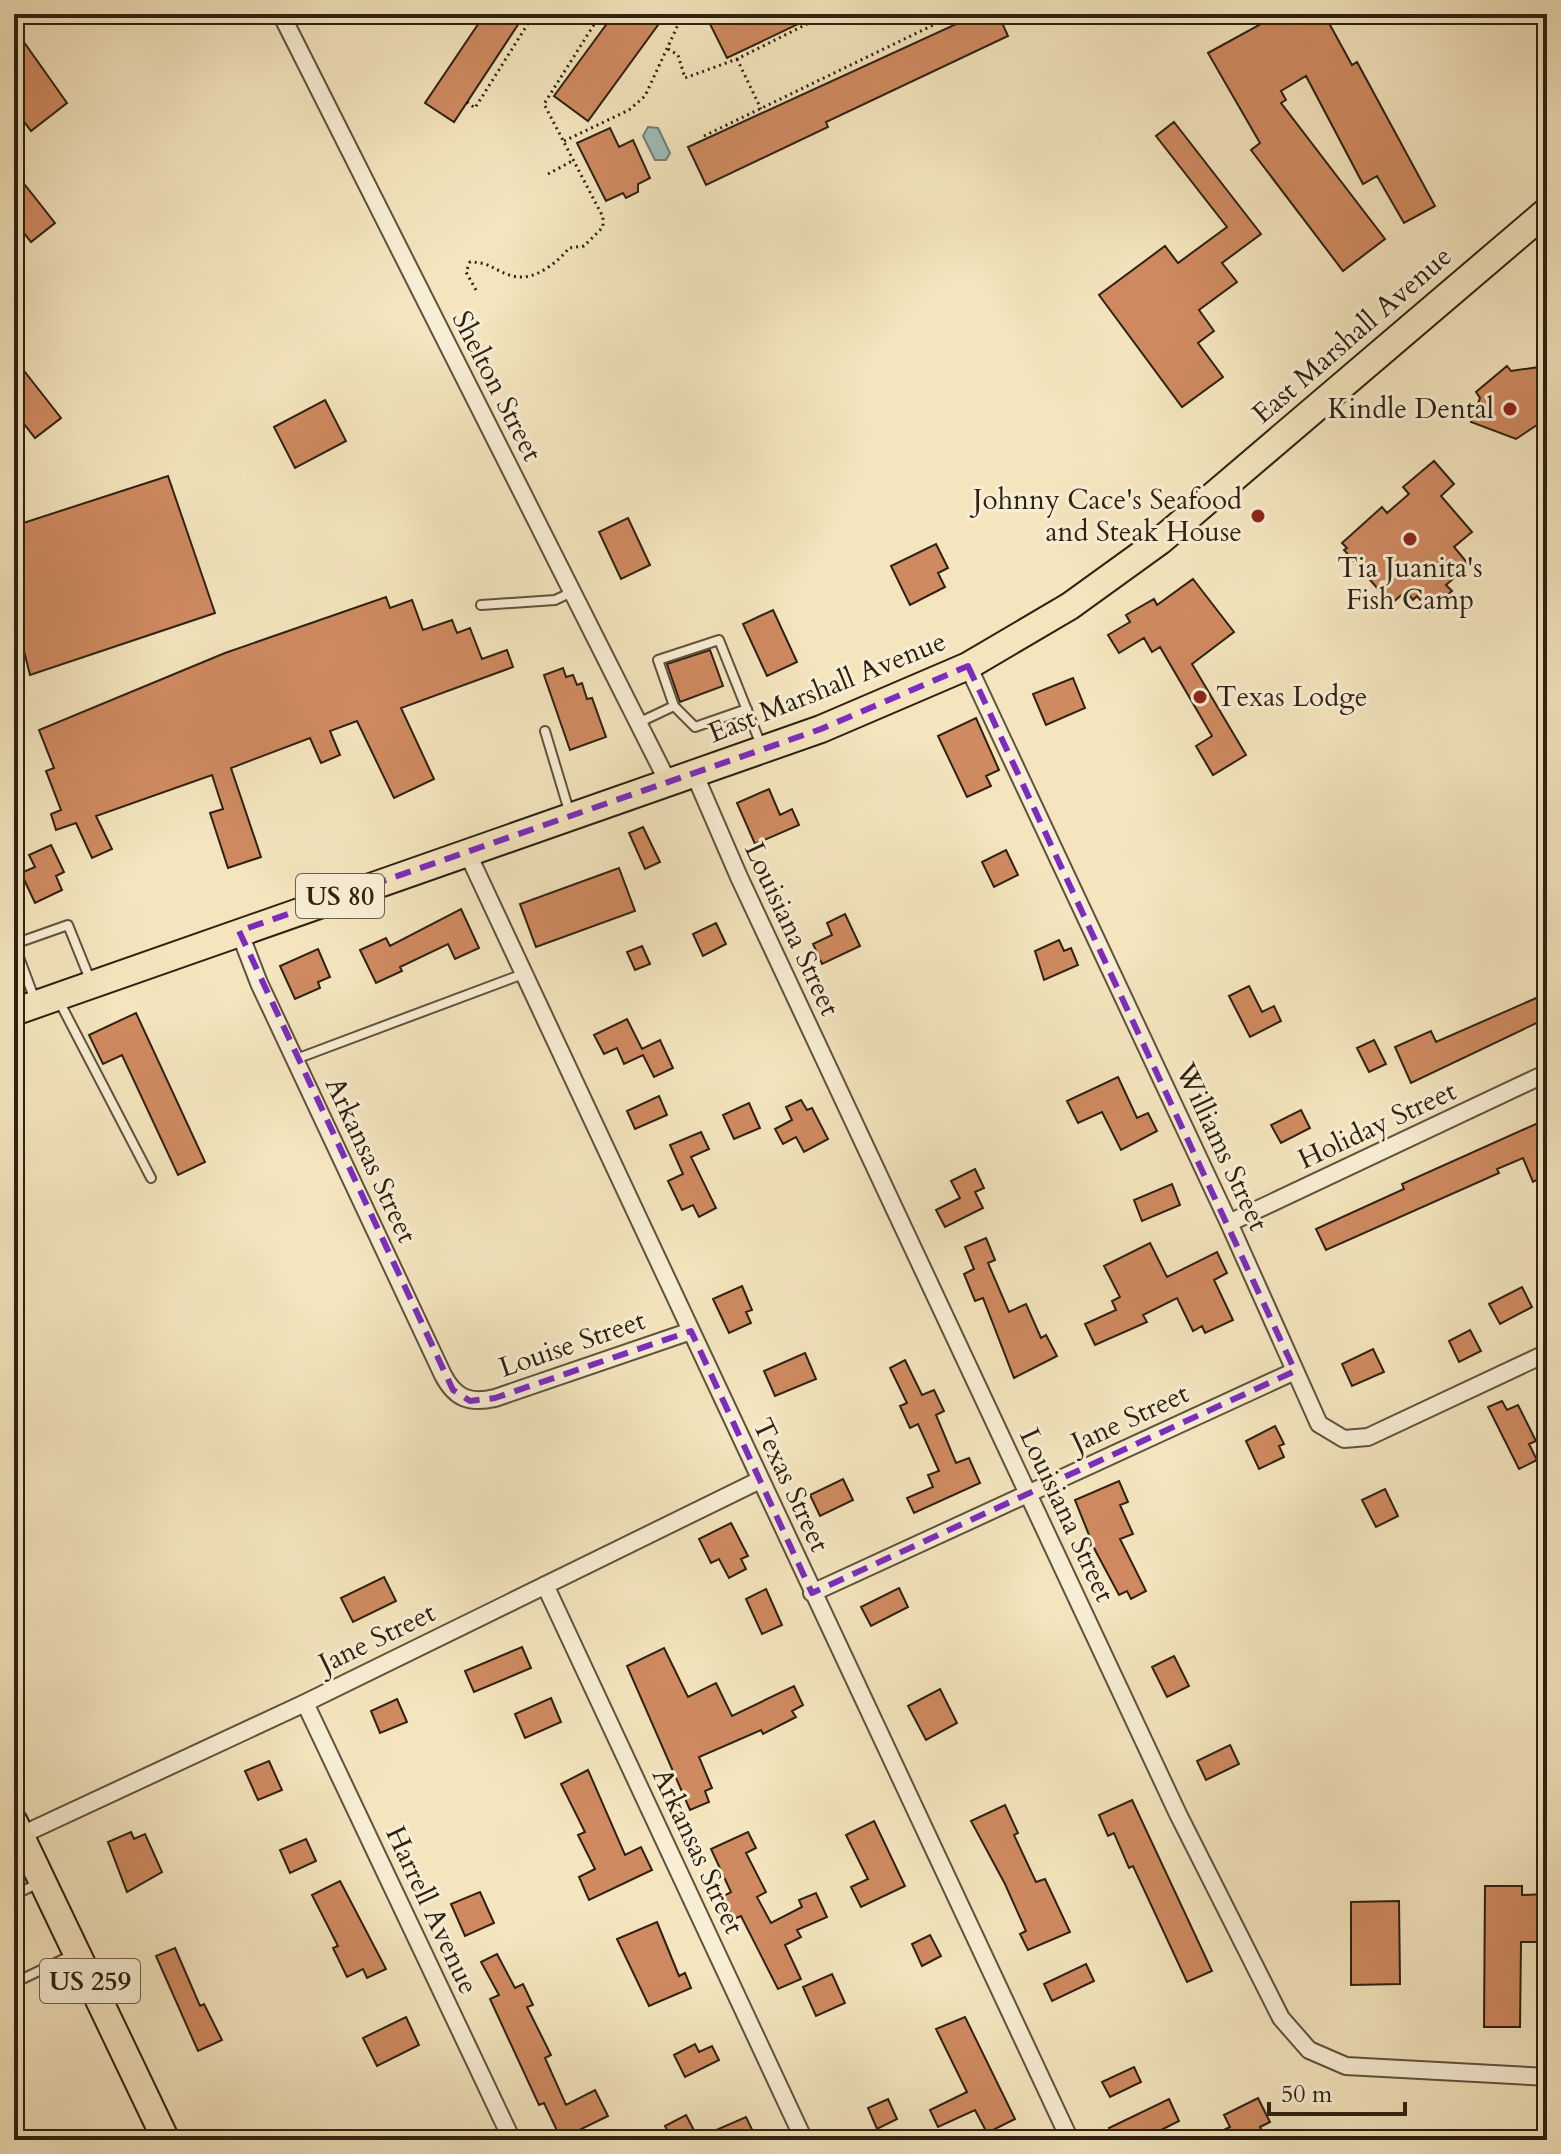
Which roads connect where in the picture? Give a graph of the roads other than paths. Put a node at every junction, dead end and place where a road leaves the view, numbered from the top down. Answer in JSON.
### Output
{"nodes":[{"id":1,"x":281,"y":14,"type":"edge"},
{"id":2,"x":1547,"y":211,"type":"edge"},
{"id":3,"x":572,"y":592,"type":"junction"},
{"id":4,"x":481,"y":605,"type":"dead end"},
{"id":5,"x":968,"y":666,"type":"junction"},
{"id":6,"x":674,"y":706,"type":"junction"},
{"id":7,"x":747,"y":709,"type":"junction"},
{"id":8,"x":638,"y":723,"type":"junction"},
{"id":9,"x":545,"y":731,"type":"dead end"},
{"id":10,"x":763,"y":749,"type":"junction"},
{"id":11,"x":694,"y":773,"type":"junction"},
{"id":12,"x":668,"y":782,"type":"junction"},
{"id":13,"x":570,"y":815,"type":"junction"},
{"id":14,"x":467,"y":852,"type":"junction"},
{"id":15,"x":239,"y":931,"type":"junction"},
{"id":16,"x":14,"y":944,"type":"edge"},
{"id":17,"x":523,"y":974,"type":"junction"},
{"id":18,"x":92,"y":984,"type":"junction"},
{"id":19,"x":36,"y":1004,"type":"edge"},
{"id":20,"x":296,"y":1059,"type":"junction"},
{"id":21,"x":1547,"y":1073,"type":"edge"},
{"id":22,"x":151,"y":1178,"type":"dead end"},
{"id":23,"x":1229,"y":1223,"type":"junction"},
{"id":24,"x":691,"y":1331,"type":"junction"},
{"id":25,"x":1547,"y":1353,"type":"edge"},
{"id":26,"x":1295,"y":1371,"type":"junction"},
{"id":27,"x":470,"y":1401,"type":"joint"},
{"id":28,"x":760,"y":1480,"type":"junction"},
{"id":29,"x":1029,"y":1493,"type":"junction"},
{"id":30,"x":545,"y":1585,"type":"junction"},
{"id":31,"x":812,"y":1593,"type":"junction"},
{"id":32,"x":305,"y":1703,"type":"junction"},
{"id":33,"x":16,"y":1832,"type":"edge"},
{"id":34,"x":42,"y":1882,"type":"junction"},
{"id":35,"x":14,"y":1895,"type":"edge"},
{"id":36,"x":76,"y":1953,"type":"junction"},
{"id":37,"x":14,"y":1983,"type":"edge"},
{"id":38,"x":1547,"y":2077,"type":"edge"},
{"id":39,"x":166,"y":2140,"type":"edge"},
{"id":40,"x":512,"y":2140,"type":"edge"},
{"id":41,"x":804,"y":2140,"type":"edge"},
{"id":42,"x":1070,"y":2140,"type":"edge"}],
"edges":[{"from":1,"to":3,"type":"street","name":"Shelton Street"},
{"from":2,"to":5,"type":"main road","name":"East Marshall Avenue","number":"US 80"},
{"from":3,"to":4,"type":"lane"},
{"from":3,"to":8,"type":"street","name":"Shelton Street"},
{"from":5,"to":10,"type":"main road","name":"East Marshall Avenue","number":"US 80"},
{"from":5,"to":23,"type":"street","name":"Williams Street"},
{"from":6,"to":7,"type":"lane"},
{"from":6,"to":7,"type":"lane"},
{"from":6,"to":8,"type":"lane"},
{"from":7,"to":10,"type":"lane"},
{"from":8,"to":12,"type":"street","name":"Shelton Street"},
{"from":9,"to":13,"type":"lane"},
{"from":10,"to":11,"type":"main road","name":"East Marshall Avenue","number":"US 80"},
{"from":11,"to":12,"type":"main road","name":"East Marshall Avenue","number":"US 80"},
{"from":11,"to":29,"type":"street","name":"Louisiana Street"},
{"from":12,"to":13,"type":"main road","name":"East Marshall Avenue","number":"US 80"},
{"from":13,"to":14,"type":"main road","name":"East Marshall Avenue","number":"US 80"},
{"from":14,"to":15,"type":"main road","name":"East Marshall Avenue","number":"US 80"},
{"from":14,"to":17,"type":"street","name":"Texas Street"},
{"from":15,"to":18,"type":"main road","name":"East Marshall Avenue","number":"US 80"},
{"from":15,"to":20,"type":"street","name":"Arkansas Street"},
{"from":16,"to":18,"type":"lane"},
{"from":16,"to":19,"type":"lane"},
{"from":17,"to":20,"type":"lane"},
{"from":17,"to":24,"type":"street","name":"Texas Street"},
{"from":18,"to":19,"type":"main road","name":"East Marshall Avenue","number":"US 80"},
{"from":19,"to":22,"type":"lane"},
{"from":20,"to":27,"type":"street","name":"Arkansas Street"},
{"from":21,"to":23,"type":"street","name":"Holiday Street"},
{"from":23,"to":26,"type":"street","name":"Williams Street"},
{"from":24,"to":27,"type":"street","name":"Louise Street"},
{"from":24,"to":28,"type":"street","name":"Texas Street"},
{"from":25,"to":26,"type":"street","name":"Williams Street"},
{"from":26,"to":29,"type":"street","name":"Jane Street"},
{"from":28,"to":30,"type":"street","name":"Jane Street"},
{"from":28,"to":31,"type":"street","name":"Texas Street"},
{"from":29,"to":31,"type":"street","name":"Jane Street"},
{"from":29,"to":38,"type":"street","name":"Louisiana Street"},
{"from":30,"to":32,"type":"street","name":"Jane Street"},
{"from":30,"to":41,"type":"street","name":"Arkansas Street"},
{"from":31,"to":42,"type":"street","name":"Texas Street"},
{"from":32,"to":33,"type":"street","name":"Jane Street"},
{"from":32,"to":40,"type":"street","name":"Harrell Avenue"},
{"from":33,"to":34,"type":"main road","number":"US 259"},
{"from":34,"to":35,"type":"lane"},
{"from":34,"to":36,"type":"main road","number":"US 259"},
{"from":36,"to":37,"type":"lane"},
{"from":36,"to":39,"type":"main road","number":"US 259"}]}
